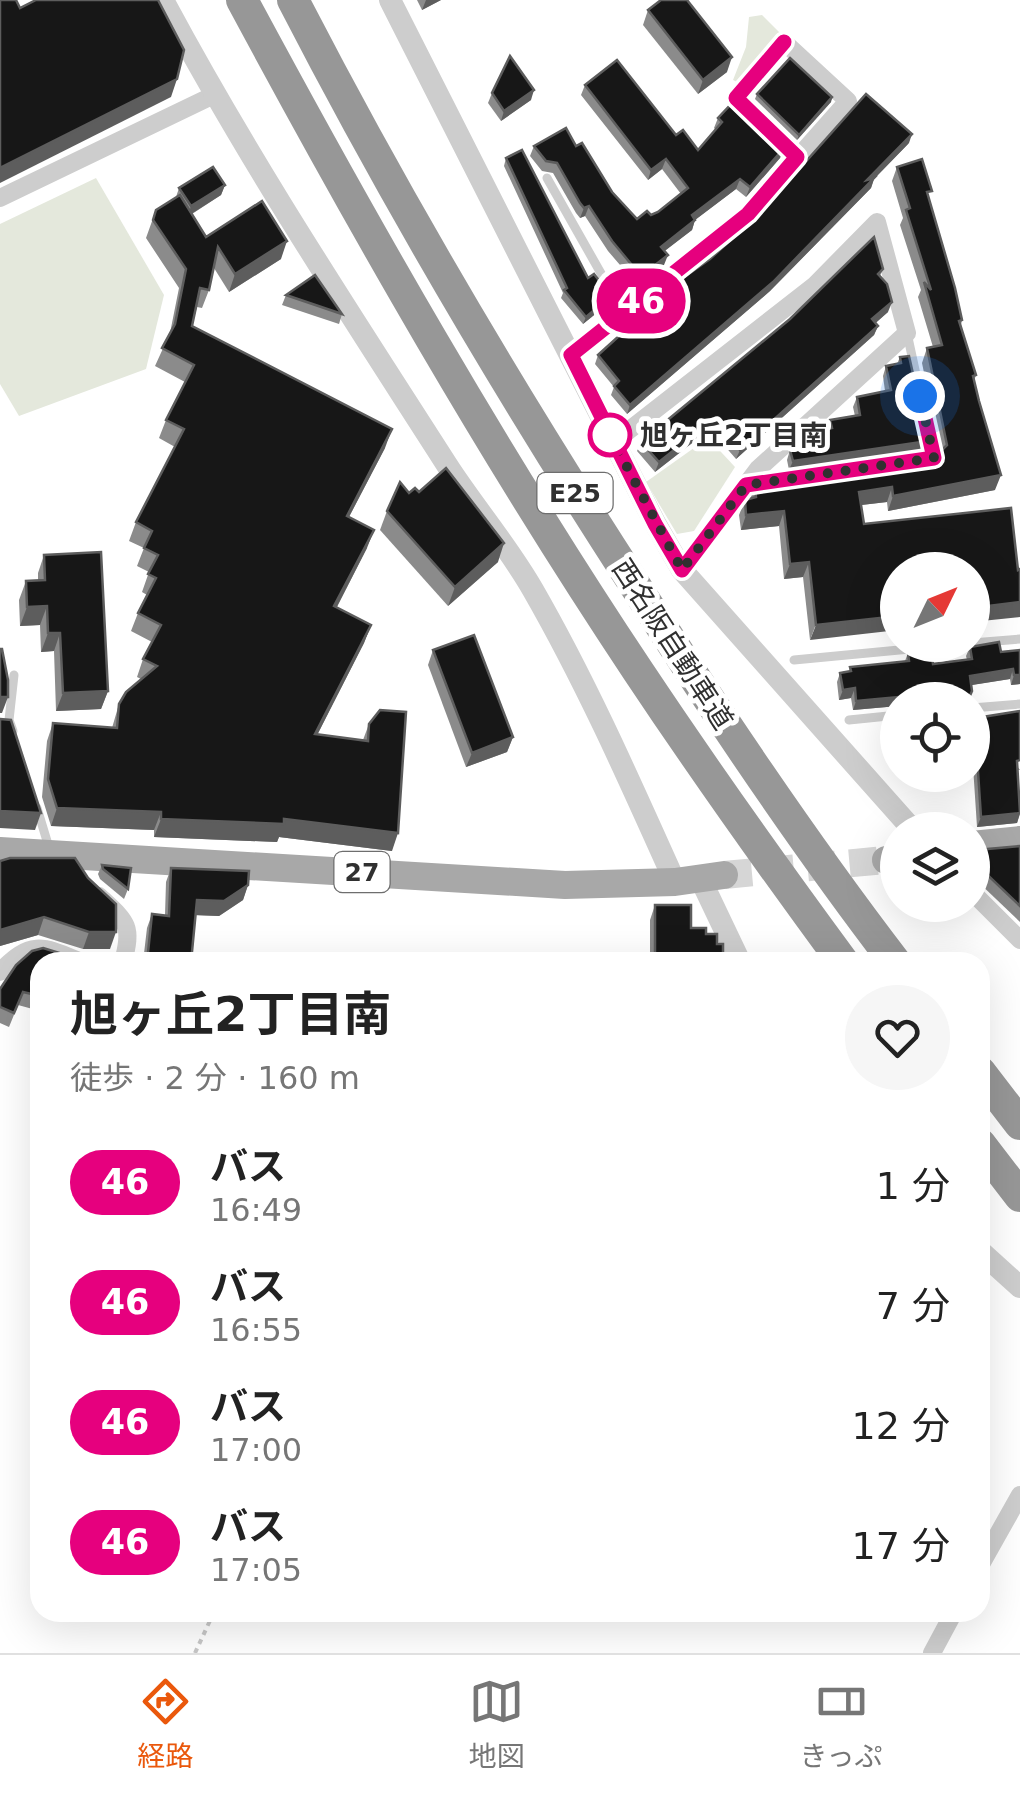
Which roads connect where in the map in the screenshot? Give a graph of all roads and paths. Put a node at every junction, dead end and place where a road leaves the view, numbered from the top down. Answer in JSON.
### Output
{"nodes":[{"id":1,"x":163,"y":0,"type":"edge"},
{"id":2,"x":242,"y":0,"type":"edge"},
{"id":3,"x":293,"y":0,"type":"edge"},
{"id":4,"x":390,"y":0,"type":"edge"},
{"id":5,"x":214,"y":95,"type":"junction"},
{"id":6,"x":797,"y":157,"type":"junction"},
{"id":7,"x":547,"y":178,"type":"dead end"},
{"id":8,"x":0,"y":198,"type":"edge"},
{"id":9,"x":624,"y":314,"type":"junction"},
{"id":10,"x":907,"y":334,"type":"junction"},
{"id":11,"x":571,"y":355,"type":"junction"},
{"id":12,"x":614,"y":442,"type":"junction"},
{"id":13,"x":915,"y":460,"type":"edge"},
{"id":14,"x":682,"y":570,"type":"junction"},
{"id":15,"x":1020,"y":638,"type":"edge"},
{"id":16,"x":990,"y":641,"type":"edge"},
{"id":17,"x":880,"y":652,"type":"edge"},
{"id":18,"x":794,"y":660,"type":"dead end"},
{"id":19,"x":14,"y":675,"type":"dead end"},
{"id":20,"x":1020,"y":704,"type":"edge"},
{"id":21,"x":990,"y":706,"type":"edge"},
{"id":22,"x":880,"y":717,"type":"edge"},
{"id":23,"x":850,"y":720,"type":"dead end"},
{"id":24,"x":15,"y":739,"type":"edge"},
{"id":25,"x":33,"y":796,"type":"edge"},
{"id":26,"x":897,"y":812,"type":"edge"},
{"id":27,"x":1020,"y":840,"type":"edge"},
{"id":28,"x":990,"y":844,"type":"edge"},
{"id":29,"x":0,"y":852,"type":"edge"},
{"id":30,"x":60,"y":853,"type":"junction"},
{"id":31,"x":700,"y":879,"type":"junction"},
{"id":32,"x":990,"y":910,"type":"edge"},
{"id":33,"x":1020,"y":940,"type":"edge"},
{"id":34,"x":56,"y":952,"type":"edge"},
{"id":35,"x":126,"y":952,"type":"edge"},
{"id":36,"x":735,"y":952,"type":"edge"},
{"id":37,"x":835,"y":952,"type":"edge"},
{"id":38,"x":889,"y":952,"type":"edge"},
{"id":39,"x":0,"y":972,"type":"edge"},
{"id":40,"x":990,"y":1085,"type":"edge"},
{"id":41,"x":1020,"y":1124,"type":"edge"},
{"id":42,"x":990,"y":1157,"type":"edge"},
{"id":43,"x":1020,"y":1196,"type":"edge"},
{"id":44,"x":990,"y":1260,"type":"edge"},
{"id":45,"x":1020,"y":1287,"type":"edge"},
{"id":46,"x":1020,"y":1495,"type":"edge"},
{"id":47,"x":990,"y":1548,"type":"edge"},
{"id":48,"x":210,"y":1622,"type":"edge"},
{"id":49,"x":949,"y":1622,"type":"edge"},
{"id":50,"x":196,"y":1653,"type":"edge"},
{"id":51,"x":932,"y":1653,"type":"edge"}],
"edges":[{"from":1,"to":5,"type":"street"},
{"from":2,"to":37,"type":"highway","name":"西名阪自動車道","number":"E25"},
{"from":3,"to":38,"type":"highway","name":"西名阪自動車道","number":"E25"},
{"from":4,"to":11,"type":"street"},
{"from":5,"to":8,"type":"street"},
{"from":5,"to":31,"type":"street"},
{"from":6,"to":6,"type":"street"},
{"from":6,"to":9,"type":"street"},
{"from":7,"to":9,"type":"lane"},
{"from":9,"to":11,"type":"street"},
{"from":10,"to":12,"type":"street"},
{"from":10,"to":13,"type":"lane"},
{"from":10,"to":14,"type":"street"},
{"from":11,"to":12,"type":"street"},
{"from":12,"to":14,"type":"street"},
{"from":14,"to":26,"type":"street"},
{"from":15,"to":16,"type":"lane"},
{"from":17,"to":18,"type":"lane"},
{"from":19,"to":24,"type":"lane"},
{"from":20,"to":21,"type":"lane"},
{"from":22,"to":23,"type":"lane"},
{"from":25,"to":30,"type":"lane"},
{"from":27,"to":28,"type":"main road"},
{"from":29,"to":30,"type":"main road","number":"27"},
{"from":30,"to":31,"type":"main road","number":"27"},
{"from":30,"to":35,"type":"street"},
{"from":31,"to":36,"type":"street"},
{"from":32,"to":33,"type":"street"},
{"from":34,"to":39,"type":"street"},
{"from":40,"to":41,"type":"highway"},
{"from":42,"to":43,"type":"highway"},
{"from":44,"to":45,"type":"street"},
{"from":46,"to":47,"type":"street"},
{"from":48,"to":50,"type":"path"},
{"from":49,"to":51,"type":"street"}]}
